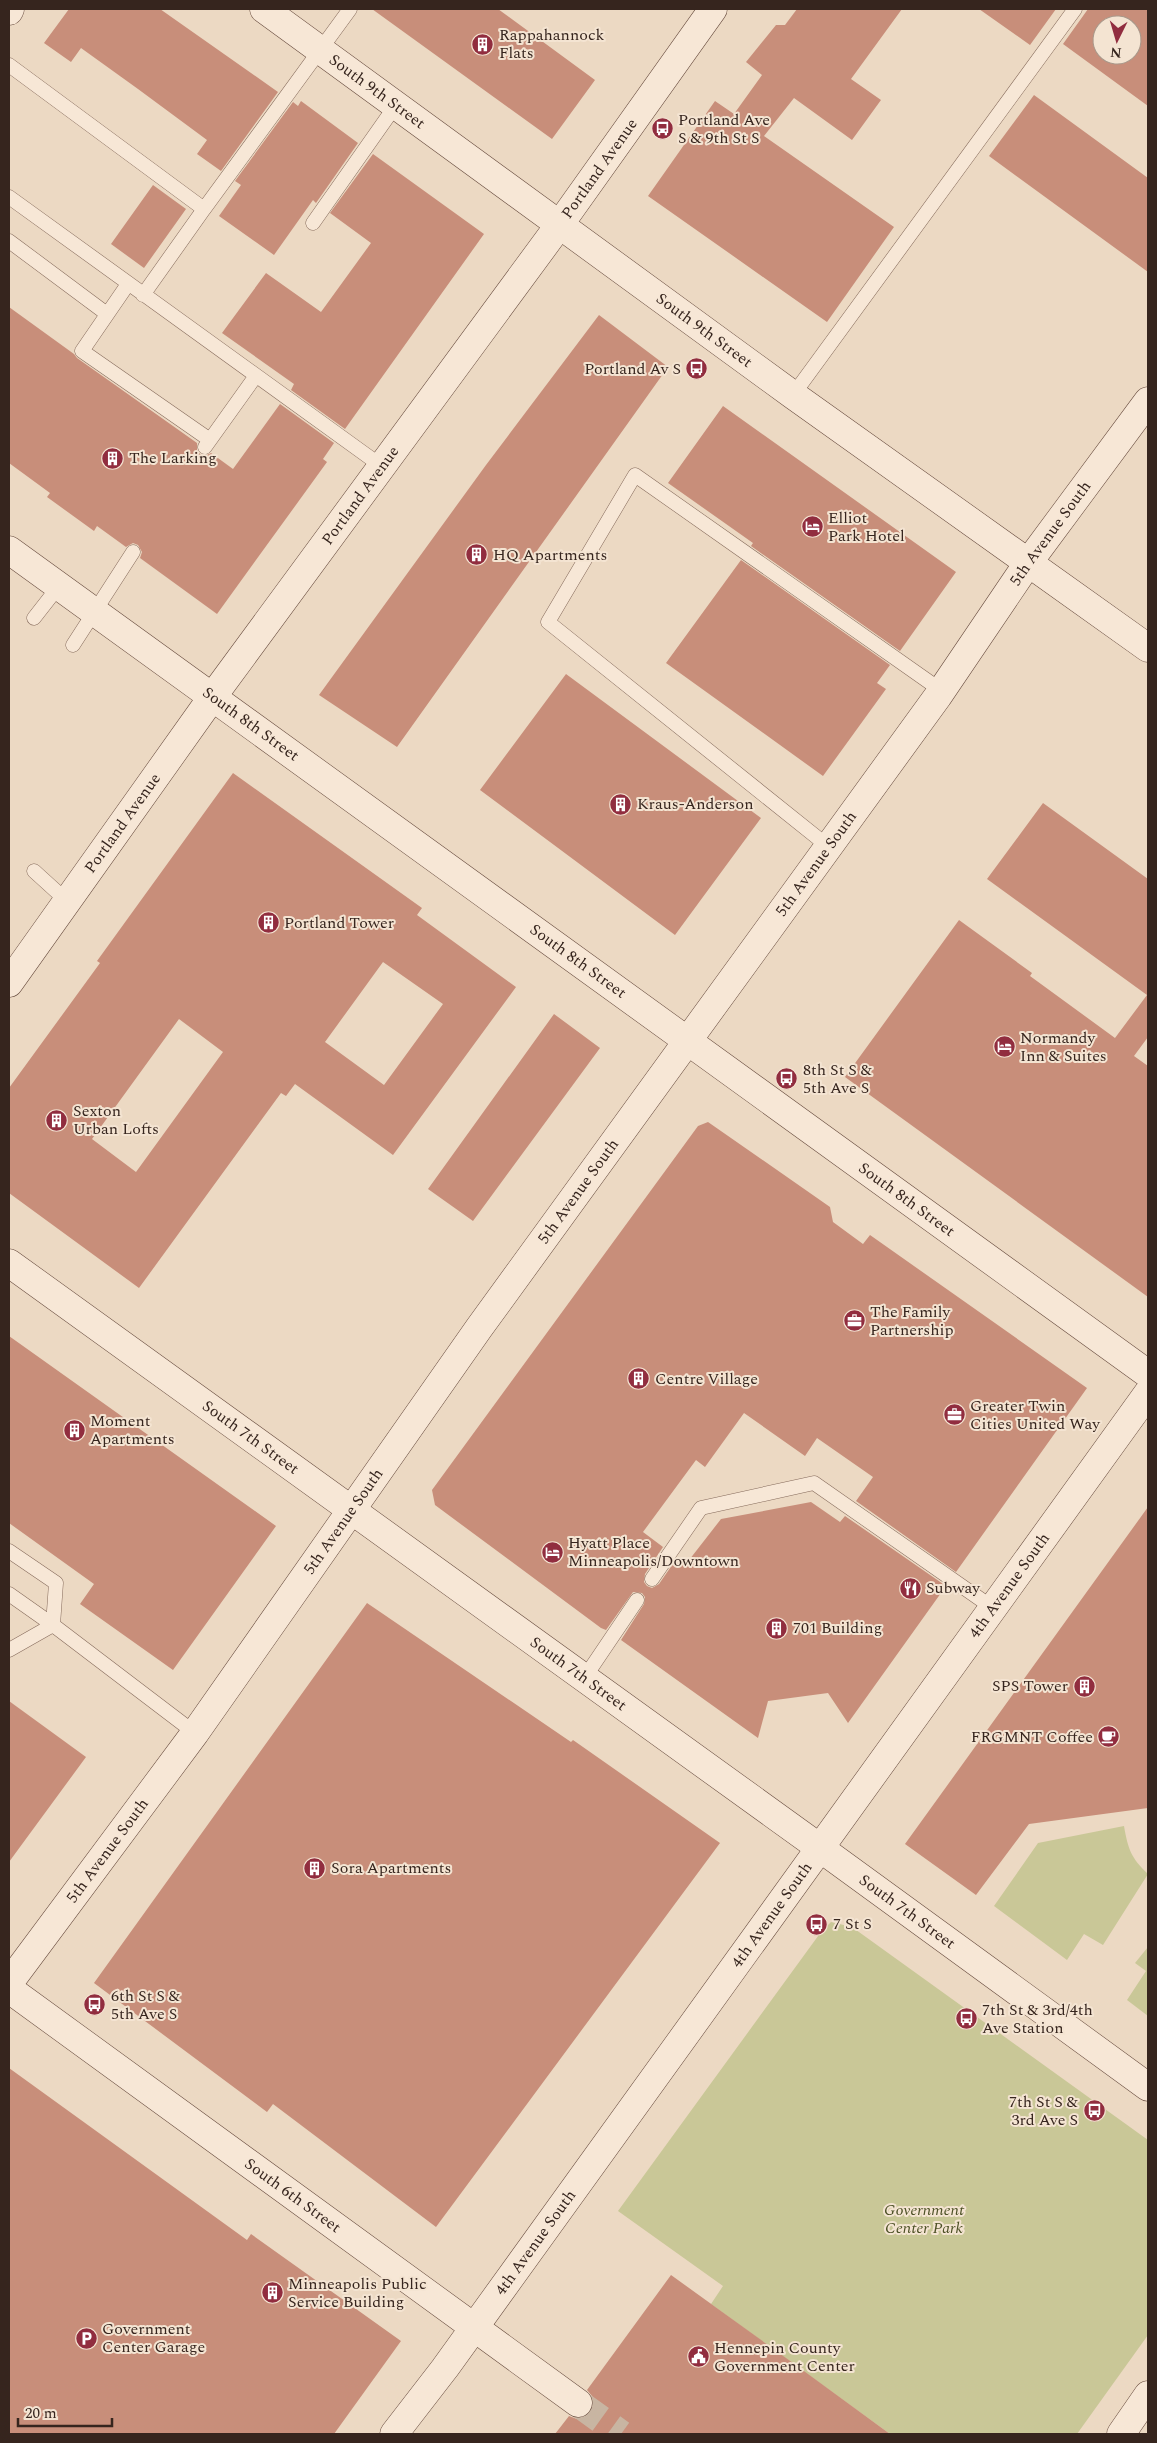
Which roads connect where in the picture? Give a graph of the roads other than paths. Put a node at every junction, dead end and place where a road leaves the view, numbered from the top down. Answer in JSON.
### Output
{"nodes":[{"id":1,"x":264,"y":9,"type":"edge"},
{"id":2,"x":350,"y":9,"type":"edge"},
{"id":3,"x":713,"y":9,"type":"edge"},
{"id":4,"x":1075,"y":9,"type":"edge"},
{"id":5,"x":320,"y":50,"type":"junction"},
{"id":6,"x":9,"y":65,"type":"edge"},
{"id":7,"x":396,"y":105,"type":"junction"},
{"id":8,"x":9,"y":197,"type":"edge"},
{"id":9,"x":204,"y":209,"type":"junction"},
{"id":10,"x":313,"y":223,"type":"dead end"},
{"id":11,"x":560,"y":224,"type":"junction"},
{"id":12,"x":9,"y":241,"type":"edge"},
{"id":13,"x":128,"y":284,"type":"junction"},
{"id":14,"x":142,"y":295,"type":"junction"},
{"id":15,"x":107,"y":314,"type":"junction"},
{"id":16,"x":255,"y":377,"type":"junction"},
{"id":17,"x":793,"y":395,"type":"junction"},
{"id":18,"x":1148,"y":401,"type":"edge"},
{"id":19,"x":380,"y":465,"type":"junction"},
{"id":20,"x":9,"y":550,"type":"edge"},
{"id":21,"x":133,"y":552,"type":"dead end"},
{"id":22,"x":1028,"y":563,"type":"junction"},
{"id":23,"x":59,"y":586,"type":"junction"},
{"id":24,"x":93,"y":611,"type":"junction"},
{"id":25,"x":34,"y":618,"type":"dead end"},
{"id":26,"x":73,"y":645,"type":"dead end"},
{"id":27,"x":1148,"y":648,"type":"edge"},
{"id":28,"x":942,"y":690,"type":"junction"},
{"id":29,"x":213,"y":696,"type":"junction"},
{"id":30,"x":829,"y":847,"type":"junction"},
{"id":31,"x":34,"y":871,"type":"dead end"},
{"id":32,"x":66,"y":901,"type":"junction"},
{"id":33,"x":9,"y":983,"type":"edge"},
{"id":34,"x":688,"y":1043,"type":"junction"},
{"id":35,"x":9,"y":1263,"type":"edge"},
{"id":36,"x":1148,"y":1374,"type":"edge"},
{"id":37,"x":1148,"y":1393,"type":"edge"},
{"id":38,"x":351,"y":1509,"type":"junction"},
{"id":39,"x":9,"y":1552,"type":"edge"},
{"id":40,"x":652,"y":1579,"type":"dead end"},
{"id":41,"x":9,"y":1594,"type":"edge"},
{"id":42,"x":637,"y":1600,"type":"dead end"},
{"id":43,"x":993,"y":1608,"type":"junction"},
{"id":44,"x":53,"y":1625,"type":"junction"},
{"id":45,"x":9,"y":1650,"type":"edge"},
{"id":46,"x":585,"y":1677,"type":"junction"},
{"id":47,"x":195,"y":1733,"type":"junction"},
{"id":48,"x":820,"y":1848,"type":"junction"},
{"id":49,"x":9,"y":1983,"type":"edge"},
{"id":50,"x":9,"y":1989,"type":"edge"},
{"id":51,"x":1148,"y":2088,"type":"edge"},
{"id":52,"x":474,"y":2328,"type":"junction"},
{"id":53,"x":1148,"y":2396,"type":"edge"},
{"id":54,"x":578,"y":2403,"type":"tunnel mouth"},
{"id":55,"x":394,"y":2434,"type":"edge"},
{"id":56,"x":1121,"y":2434,"type":"edge"}],
"edges":[{"from":1,"to":5,"type":"main road","name":"South 9th Street"},
{"from":2,"to":5,"type":"lane"},
{"from":3,"to":11,"type":"main road","name":"Portland Avenue"},
{"from":4,"to":17,"type":"lane"},
{"from":5,"to":7,"type":"main road","name":"South 9th Street"},
{"from":5,"to":9,"type":"lane"},
{"from":6,"to":9,"type":"lane"},
{"from":7,"to":10,"type":"lane"},
{"from":7,"to":11,"type":"main road","name":"South 9th Street"},
{"from":8,"to":13,"type":"lane"},
{"from":9,"to":14,"type":"lane"},
{"from":11,"to":17,"type":"main road","name":"South 9th Street"},
{"from":11,"to":19,"type":"main road","name":"Portland Avenue"},
{"from":12,"to":15,"type":"lane"},
{"from":13,"to":14,"type":"lane"},
{"from":13,"to":15,"type":"lane"},
{"from":14,"to":16,"type":"lane"},
{"from":15,"to":16,"type":"lane"},
{"from":16,"to":19,"type":"lane"},
{"from":17,"to":22,"type":"main road","name":"South 9th Street"},
{"from":18,"to":22,"type":"main road","name":"5th Avenue South"},
{"from":19,"to":29,"type":"main road","name":"Portland Avenue"},
{"from":20,"to":23,"type":"main road","name":"South 8th Street"},
{"from":21,"to":24,"type":"lane"},
{"from":22,"to":27,"type":"main road","name":"South 9th Street"},
{"from":22,"to":28,"type":"main road","name":"5th Avenue South"},
{"from":23,"to":24,"type":"main road","name":"South 8th Street"},
{"from":23,"to":25,"type":"lane"},
{"from":24,"to":26,"type":"lane"},
{"from":24,"to":29,"type":"main road","name":"South 8th Street"},
{"from":28,"to":30,"type":"main road","name":"5th Avenue South"},
{"from":28,"to":30,"type":"lane"},
{"from":29,"to":32,"type":"main road","name":"Portland Avenue"},
{"from":29,"to":34,"type":"main road","name":"South 8th Street"},
{"from":30,"to":34,"type":"main road","name":"5th Avenue South"},
{"from":31,"to":32,"type":"lane"},
{"from":32,"to":33,"type":"main road","name":"Portland Avenue"},
{"from":34,"to":36,"type":"main road","name":"South 8th Street"},
{"from":34,"to":38,"type":"main road","name":"5th Avenue South"},
{"from":35,"to":38,"type":"main road","name":"South 7th Street"},
{"from":37,"to":43,"type":"main road","name":"4th Avenue South"},
{"from":38,"to":46,"type":"main road","name":"South 7th Street"},
{"from":38,"to":47,"type":"main road","name":"5th Avenue South"},
{"from":39,"to":44,"type":"lane"},
{"from":40,"to":43,"type":"lane"},
{"from":41,"to":44,"type":"lane"},
{"from":42,"to":46,"type":"lane"},
{"from":43,"to":48,"type":"main road","name":"4th Avenue South"},
{"from":44,"to":45,"type":"lane"},
{"from":44,"to":47,"type":"lane"},
{"from":46,"to":48,"type":"main road","name":"South 7th Street"},
{"from":47,"to":49,"type":"main road","name":"5th Avenue South"},
{"from":48,"to":51,"type":"main road","name":"South 7th Street"},
{"from":48,"to":52,"type":"main road","name":"4th Avenue South"},
{"from":50,"to":52,"type":"main road","name":"South 6th Street"},
{"from":52,"to":54,"type":"main road","name":"South 6th Street"},
{"from":52,"to":55,"type":"main road","name":"4th Avenue South"},
{"from":53,"to":56,"type":"main road"}]}
